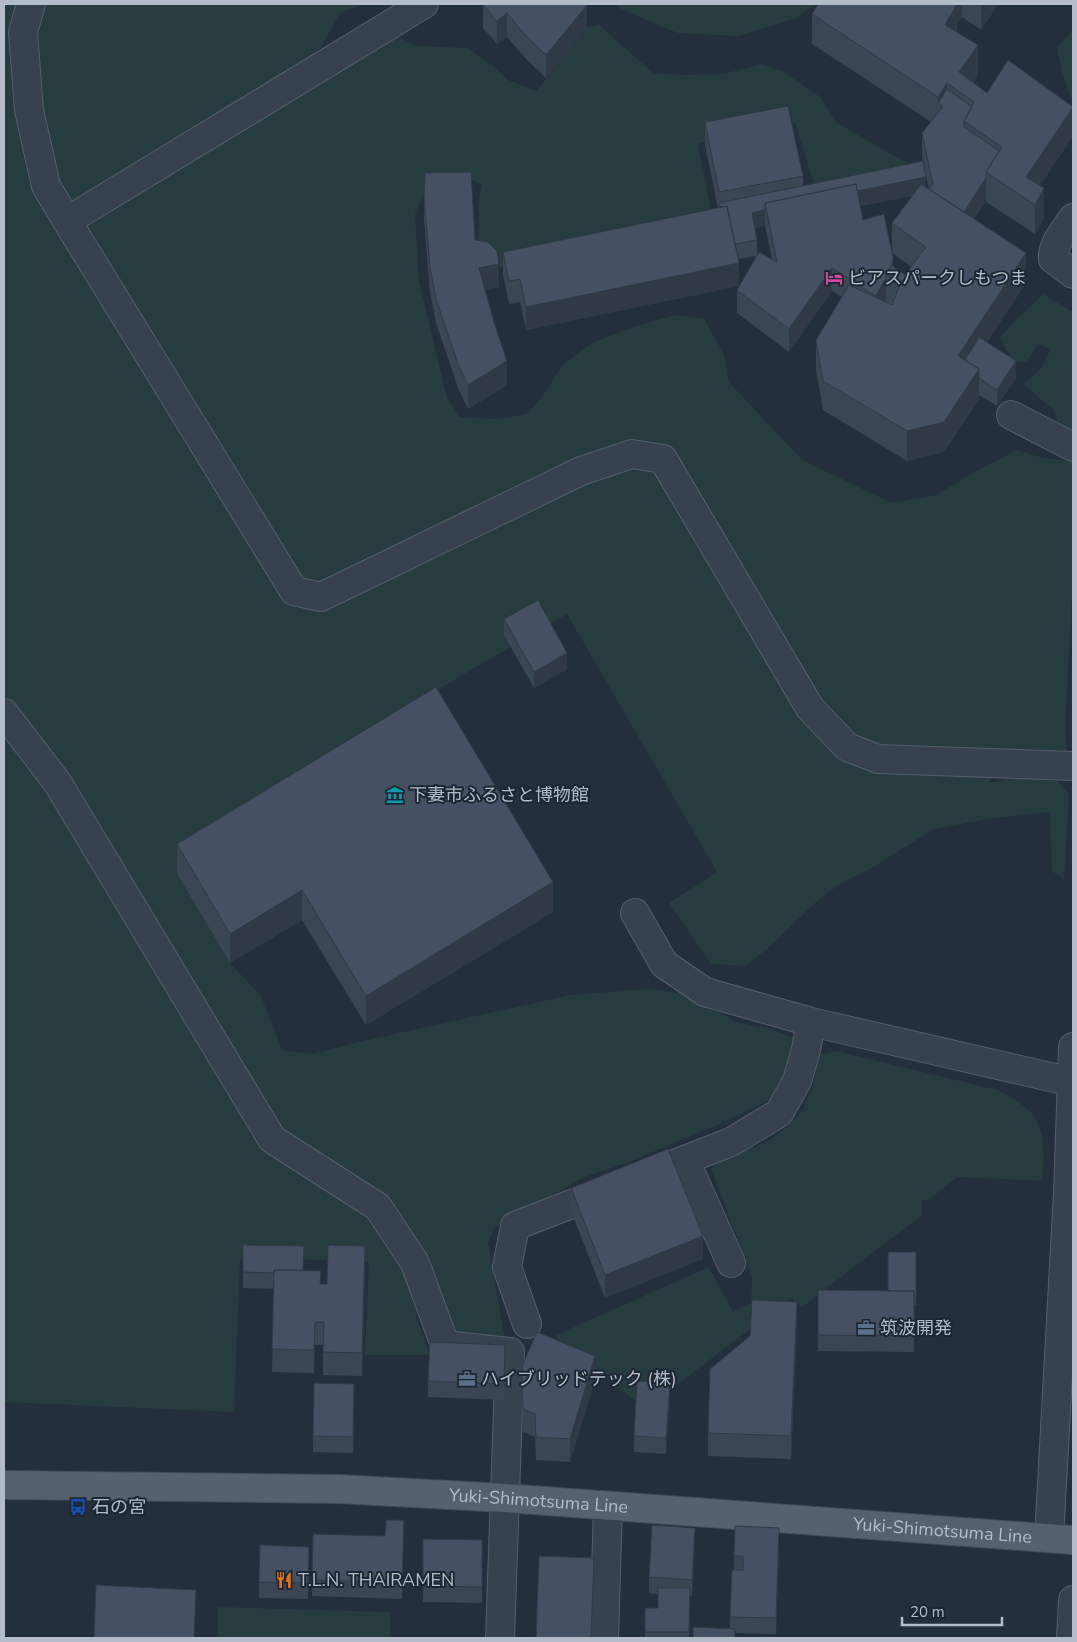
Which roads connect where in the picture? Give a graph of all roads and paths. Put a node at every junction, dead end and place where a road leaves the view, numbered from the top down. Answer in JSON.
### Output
{"nodes":[{"id":1,"x":31,"y":4,"type":"edge"},
{"id":2,"x":424,"y":4,"type":"edge"},
{"id":3,"x":1073,"y":218,"type":"edge"},
{"id":4,"x":67,"y":221,"type":"junction"},
{"id":5,"x":1073,"y":274,"type":"edge"},
{"id":6,"x":1011,"y":415,"type":"dead end"},
{"id":7,"x":1073,"y":447,"type":"edge"},
{"id":8,"x":4,"y":713,"type":"edge"},
{"id":9,"x":1073,"y":766,"type":"edge"},
{"id":10,"x":635,"y":913,"type":"dead end"},
{"id":11,"x":811,"y":1022,"type":"junction"},
{"id":12,"x":1073,"y":1047,"type":"edge"},
{"id":13,"x":1072,"y":1082,"type":"junction"},
{"id":14,"x":1071,"y":1153,"type":"edge"},
{"id":15,"x":685,"y":1160,"type":"junction"},
{"id":16,"x":731,"y":1263,"type":"dead end"},
{"id":17,"x":527,"y":1324,"type":"dead end"},
{"id":18,"x":4,"y":1485,"type":"edge"},
{"id":19,"x":505,"y":1498,"type":"junction"},
{"id":20,"x":608,"y":1506,"type":"junction"},
{"id":21,"x":1061,"y":1539,"type":"edge"},
{"id":22,"x":1073,"y":1600,"type":"edge"},
{"id":23,"x":500,"y":1638,"type":"edge"},
{"id":24,"x":604,"y":1638,"type":"edge"},
{"id":25,"x":1071,"y":1638,"type":"edge"}],
"edges":[{"from":1,"to":4,"type":"street"},
{"from":2,"to":4,"type":"street"},
{"from":3,"to":5,"type":"street"},
{"from":4,"to":9,"type":"street"},
{"from":6,"to":7,"type":"street"},
{"from":8,"to":19,"type":"street"},
{"from":10,"to":11,"type":"street"},
{"from":11,"to":13,"type":"street"},
{"from":11,"to":15,"type":"street"},
{"from":12,"to":13,"type":"street"},
{"from":13,"to":14,"type":"street"},
{"from":14,"to":21,"type":"street"},
{"from":15,"to":16,"type":"street"},
{"from":15,"to":17,"type":"street"},
{"from":18,"to":19,"type":"main road","name":"Yuki-Shimotsuma Line"},
{"from":19,"to":20,"type":"main road","name":"Yuki-Shimotsuma Line"},
{"from":19,"to":23,"type":"street"},
{"from":20,"to":21,"type":"main road","name":"Yuki-Shimotsuma Line"},
{"from":20,"to":24,"type":"street"},
{"from":22,"to":25,"type":"street"}]}
